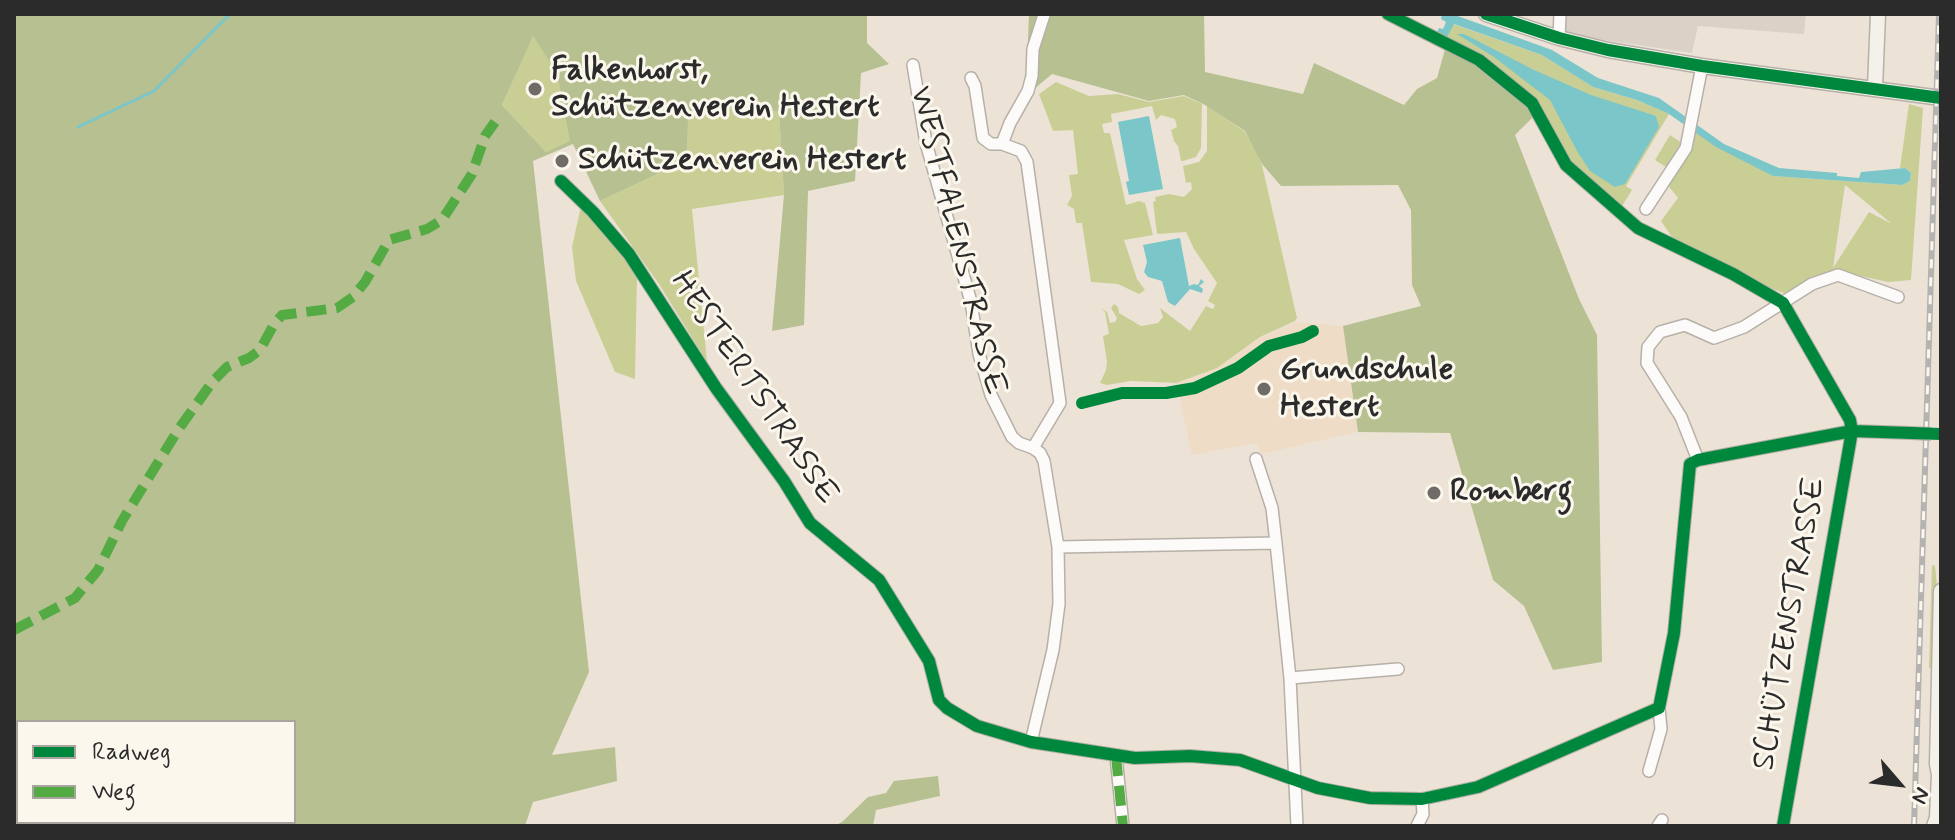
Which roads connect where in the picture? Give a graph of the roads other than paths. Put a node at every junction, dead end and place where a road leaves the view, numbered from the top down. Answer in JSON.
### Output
{"nodes":[{"id":1,"x":1388,"y":14,"type":"edge"},
{"id":2,"x":1486,"y":14,"type":"edge"},
{"id":3,"x":1560,"y":14,"type":"edge"},
{"id":4,"x":1878,"y":14,"type":"edge"},
{"id":5,"x":1044,"y":15,"type":"edge"},
{"id":6,"x":1559,"y":38,"type":"junction"},
{"id":7,"x":913,"y":65,"type":"dead end"},
{"id":8,"x":1702,"y":66,"type":"junction"},
{"id":9,"x":971,"y":78,"type":"dead end"},
{"id":10,"x":1875,"y":88,"type":"junction"},
{"id":11,"x":1941,"y":98,"type":"edge"},
{"id":12,"x":1002,"y":144,"type":"junction"},
{"id":13,"x":561,"y":181,"type":"dead end"},
{"id":14,"x":1646,"y":209,"type":"dead end"},
{"id":15,"x":1898,"y":297,"type":"dead end"},
{"id":16,"x":1783,"y":303,"type":"junction"},
{"id":17,"x":1852,"y":431,"type":"junction"},
{"id":18,"x":1936,"y":434,"type":"edge"},
{"id":19,"x":1033,"y":448,"type":"junction"},
{"id":20,"x":1256,"y":459,"type":"dead end"},
{"id":21,"x":1698,"y":460,"type":"junction"},
{"id":22,"x":1276,"y":543,"type":"junction"},
{"id":23,"x":1058,"y":547,"type":"junction"},
{"id":24,"x":1941,"y":591,"type":"edge"},
{"id":25,"x":1398,"y":669,"type":"dead end"},
{"id":26,"x":1290,"y":678,"type":"junction"},
{"id":27,"x":1659,"y":708,"type":"junction"},
{"id":28,"x":1031,"y":742,"type":"junction"},
{"id":29,"x":1116,"y":756,"type":"junction"},
{"id":30,"x":1939,"y":758,"type":"edge"},
{"id":31,"x":1649,"y":771,"type":"dead end"},
{"id":32,"x":1295,"y":781,"type":"junction"},
{"id":33,"x":1422,"y":799,"type":"junction"},
{"id":34,"x":1123,"y":826,"type":"edge"},
{"id":35,"x":1297,"y":826,"type":"edge"},
{"id":36,"x":1417,"y":826,"type":"edge"},
{"id":37,"x":1783,"y":826,"type":"edge"},
{"id":38,"x":1933,"y":826,"type":"edge"}],
"edges":[{"from":1,"to":16,"type":"street"},
{"from":2,"to":6,"type":"main road"},
{"from":3,"to":6,"type":"street"},
{"from":4,"to":10,"type":"main road"},
{"from":5,"to":12,"type":"street"},
{"from":6,"to":8,"type":"main road"},
{"from":7,"to":19,"type":"street","name":"WESTFALENSTRASSE"},
{"from":8,"to":10,"type":"main road"},
{"from":8,"to":14,"type":"street"},
{"from":9,"to":12,"type":"street","name":"WESTFALENSTRASSE"},
{"from":10,"to":11,"type":"main road"},
{"from":12,"to":19,"type":"street","name":"WESTFALENSTRASSE"},
{"from":13,"to":28,"type":"street","name":"HESTERTSTRASSE"},
{"from":15,"to":16,"type":"street"},
{"from":16,"to":17,"type":"street"},
{"from":16,"to":21,"type":"street"},
{"from":17,"to":18,"type":"street","bridge":true},
{"from":17,"to":21,"type":"street"},
{"from":17,"to":37,"type":"street","name":"SCHÜTZENSTRASSE"},
{"from":19,"to":23,"type":"street","name":"WESTFALENSTRASSE"},
{"from":20,"to":22,"type":"street"},
{"from":21,"to":27,"type":"street"},
{"from":22,"to":23,"type":"street"},
{"from":22,"to":26,"type":"street"},
{"from":23,"to":28,"type":"street","name":"WESTFALENSTRASSE"},
{"from":24,"to":30,"type":"main road"},
{"from":25,"to":26,"type":"street"},
{"from":26,"to":32,"type":"street"},
{"from":27,"to":31,"type":"street"},
{"from":27,"to":33,"type":"street","name":"HESTERTSTRASSE"},
{"from":28,"to":29,"type":"street","name":"HESTERTSTRASSE"},
{"from":29,"to":32,"type":"street","name":"HESTERTSTRASSE"},
{"from":29,"to":34,"type":"street"},
{"from":30,"to":38,"type":"main road"},
{"from":32,"to":33,"type":"street","name":"HESTERTSTRASSE"},
{"from":32,"to":35,"type":"street"},
{"from":33,"to":36,"type":"street"}]}
